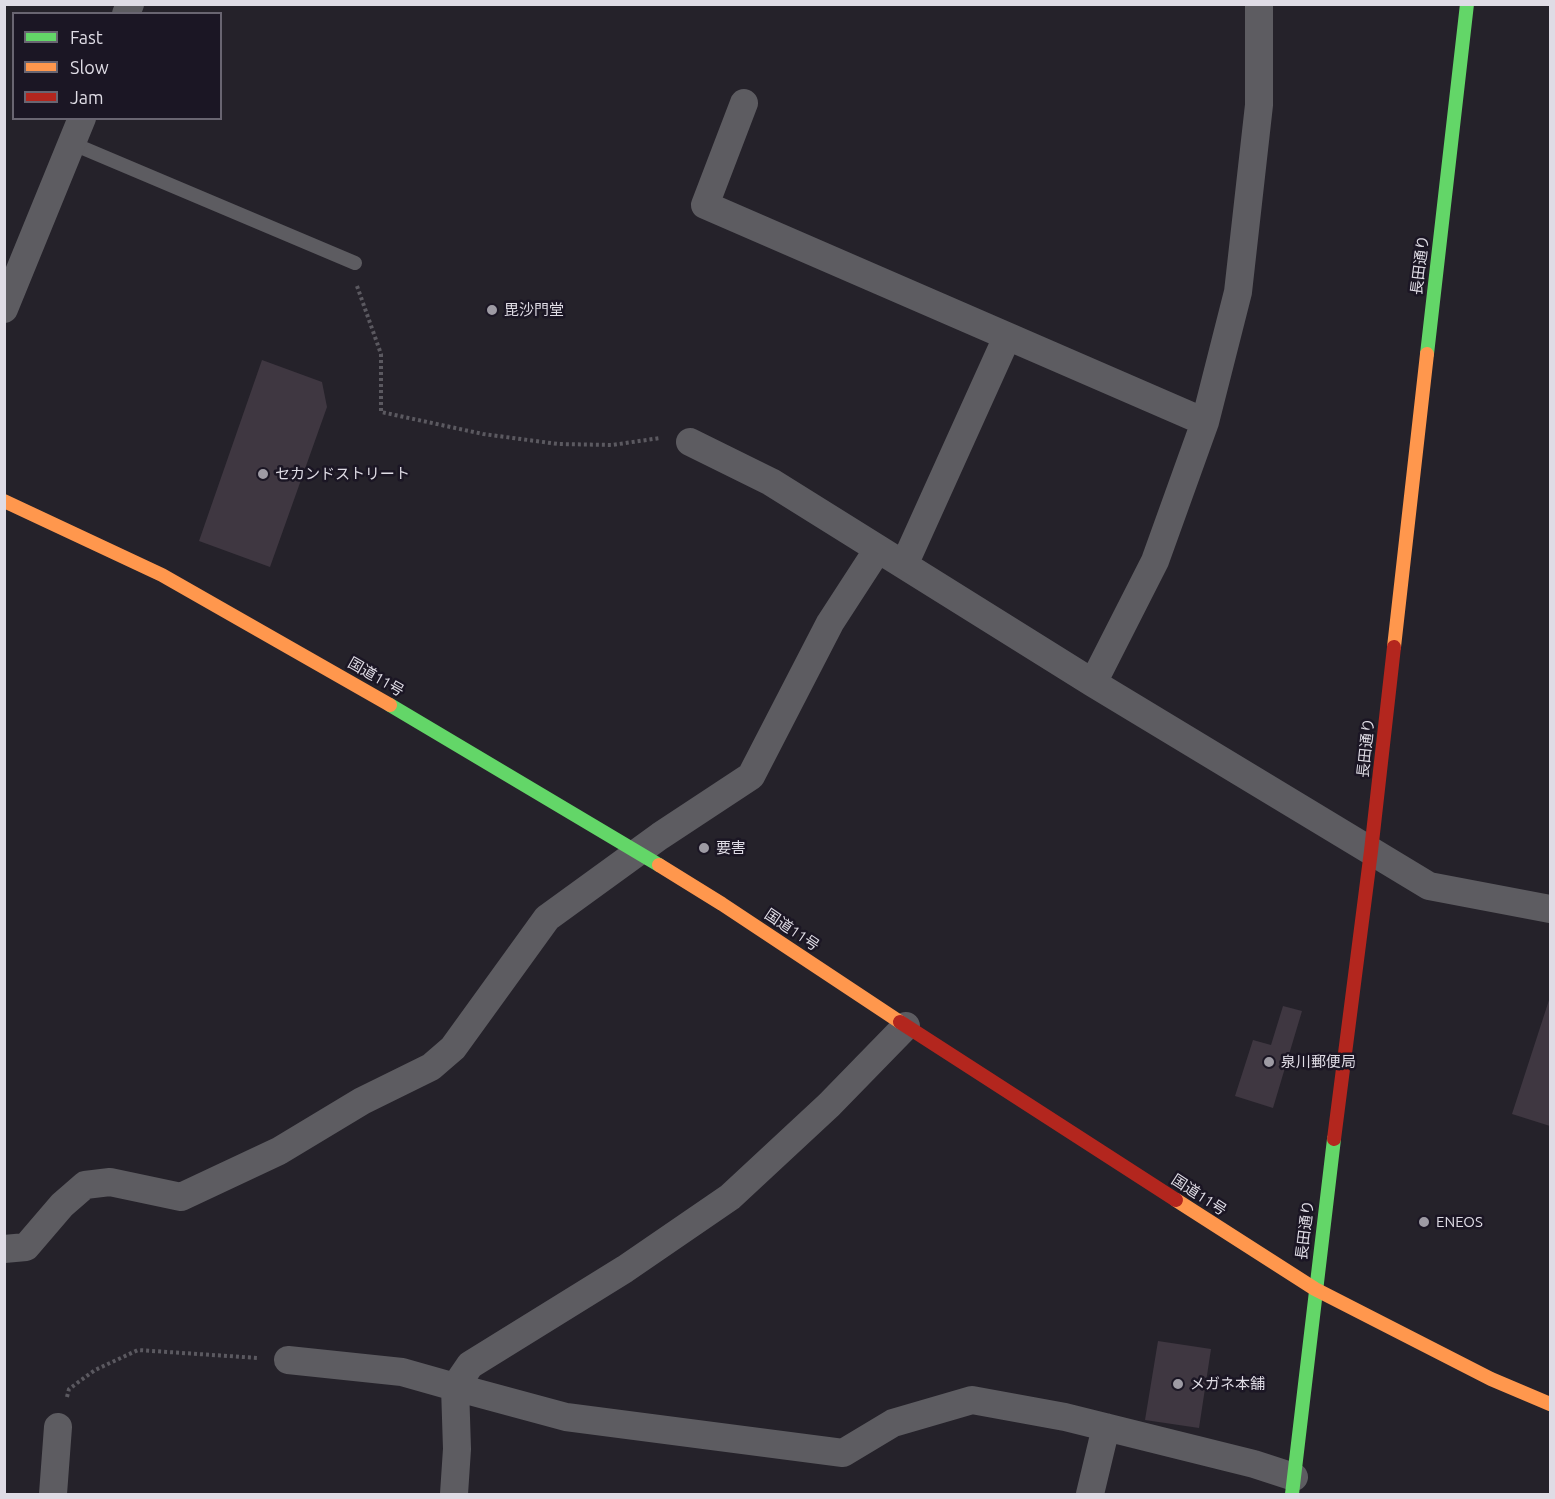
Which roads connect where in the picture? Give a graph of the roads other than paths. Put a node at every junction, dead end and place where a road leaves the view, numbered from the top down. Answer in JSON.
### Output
{"nodes":[{"id":1,"x":1258,"y":4,"type":"edge"},
{"id":2,"x":1461,"y":5,"type":"edge"},
{"id":3,"x":744,"y":103,"type":"dead end"},
{"id":4,"x":77,"y":131,"type":"edge"},
{"id":5,"x":355,"y":263,"type":"road end"},
{"id":6,"x":4,"y":309,"type":"edge"},
{"id":7,"x":1007,"y":337,"type":"junction"},
{"id":8,"x":1204,"y":422,"type":"junction"},
{"id":9,"x":690,"y":442,"type":"road end"},
{"id":10,"x":4,"y":501,"type":"edge"},
{"id":11,"x":878,"y":549,"type":"junction"},
{"id":12,"x":904,"y":565,"type":"junction"},
{"id":13,"x":1093,"y":683,"type":"junction"},
{"id":14,"x":1371,"y":851,"type":"junction"},
{"id":15,"x":638,"y":852,"type":"junction"},
{"id":16,"x":1551,"y":909,"type":"edge"},
{"id":17,"x":906,"y":1026,"type":"junction"},
{"id":18,"x":4,"y":1249,"type":"edge"},
{"id":19,"x":1314,"y":1289,"type":"junction"},
{"id":20,"x":288,"y":1360,"type":"road end"},
{"id":21,"x":455,"y":1387,"type":"junction"},
{"id":22,"x":1551,"y":1404,"type":"edge"},
{"id":23,"x":58,"y":1427,"type":"road end"},
{"id":24,"x":1106,"y":1427,"type":"junction"},
{"id":25,"x":1293,"y":1486,"type":"edge"},
{"id":26,"x":53,"y":1494,"type":"edge"},
{"id":27,"x":454,"y":1494,"type":"edge"},
{"id":28,"x":1090,"y":1494,"type":"edge"}],
"edges":[{"from":1,"to":8,"type":"street"},
{"from":2,"to":14,"type":"main road","name":"長田通り"},
{"from":3,"to":7,"type":"street"},
{"from":4,"to":5,"type":"lane"},
{"from":4,"to":6,"type":"street"},
{"from":7,"to":8,"type":"street"},
{"from":7,"to":12,"type":"street"},
{"from":8,"to":13,"type":"street"},
{"from":9,"to":11,"type":"street"},
{"from":10,"to":15,"type":"main road","name":"国道11号"},
{"from":11,"to":12,"type":"street"},
{"from":11,"to":15,"type":"street"},
{"from":12,"to":13,"type":"street"},
{"from":13,"to":14,"type":"street"},
{"from":14,"to":16,"type":"street"},
{"from":14,"to":19,"type":"main road","name":"長田通り"},
{"from":15,"to":17,"type":"main road","name":"国道11号"},
{"from":15,"to":18,"type":"street"},
{"from":17,"to":19,"type":"main road","name":"国道11号"},
{"from":17,"to":21,"type":"street"},
{"from":19,"to":22,"type":"main road","name":"国道11号"},
{"from":19,"to":25,"type":"main road","name":"長田通り"},
{"from":20,"to":21,"type":"street"},
{"from":21,"to":24,"type":"street"},
{"from":21,"to":27,"type":"street"},
{"from":23,"to":26,"type":"street"},
{"from":24,"to":25,"type":"street"},
{"from":24,"to":28,"type":"street"}]}
